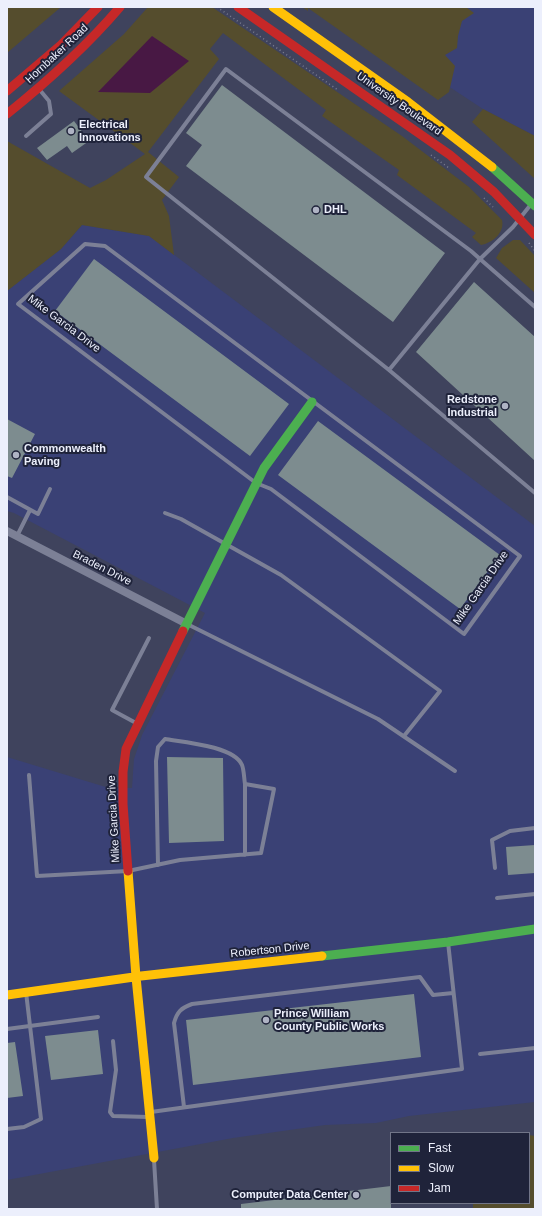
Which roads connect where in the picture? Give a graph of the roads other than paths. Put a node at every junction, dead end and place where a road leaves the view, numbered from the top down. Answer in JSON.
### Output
{"nodes":[{"id":1,"x":98,"y":7,"type":"edge"},
{"id":2,"x":120,"y":7,"type":"edge"},
{"id":3,"x":238,"y":7,"type":"edge"},
{"id":4,"x":273,"y":7,"type":"edge"},
{"id":5,"x":39,"y":89,"type":"junction"},
{"id":6,"x":7,"y":91,"type":"edge"},
{"id":7,"x":7,"y":114,"type":"edge"},
{"id":8,"x":26,"y":136,"type":"dead end"},
{"id":9,"x":533,"y":205,"type":"edge"},
{"id":10,"x":520,"y":218,"type":"junction"},
{"id":11,"x":535,"y":234,"type":"edge"},
{"id":12,"x":480,"y":259,"type":"junction"},
{"id":13,"x":535,"y":307,"type":"edge"},
{"id":14,"x":388,"y":370,"type":"junction"},
{"id":15,"x":312,"y":402,"type":"junction"},
{"id":16,"x":256,"y":483,"type":"junction"},
{"id":17,"x":50,"y":489,"type":"dead end"},
{"id":18,"x":535,"y":493,"type":"edge"},
{"id":19,"x":7,"y":497,"type":"edge"},
{"id":20,"x":30,"y":510,"type":"junction"},
{"id":21,"x":165,"y":513,"type":"dead end"},
{"id":22,"x":7,"y":531,"type":"edge"},
{"id":23,"x":18,"y":536,"type":"junction"},
{"id":24,"x":227,"y":543,"type":"junction"},
{"id":25,"x":187,"y":624,"type":"junction"},
{"id":26,"x":148,"y":638,"type":"dead end"},
{"id":27,"x":137,"y":723,"type":"junction"},
{"id":28,"x":404,"y":736,"type":"junction"},
{"id":29,"x":455,"y":770,"type":"dead end"},
{"id":30,"x":29,"y":775,"type":"dead end"},
{"id":31,"x":245,"y":784,"type":"junction"},
{"id":32,"x":535,"y":828,"type":"edge"},
{"id":33,"x":245,"y":855,"type":"junction"},
{"id":34,"x":158,"y":865,"type":"junction"},
{"id":35,"x":495,"y":868,"type":"dead end"},
{"id":36,"x":128,"y":871,"type":"junction"},
{"id":37,"x":535,"y":894,"type":"edge"},
{"id":38,"x":497,"y":898,"type":"dead end"},
{"id":39,"x":535,"y":929,"type":"edge"},
{"id":40,"x":448,"y":942,"type":"junction"},
{"id":41,"x":136,"y":977,"type":"junction"},
{"id":42,"x":26,"y":992,"type":"junction"},
{"id":43,"x":454,"y":992,"type":"junction"},
{"id":44,"x":7,"y":995,"type":"edge"},
{"id":45,"x":98,"y":1017,"type":"dead end"},
{"id":46,"x":30,"y":1026,"type":"junction"},
{"id":47,"x":7,"y":1029,"type":"edge"},
{"id":48,"x":113,"y":1041,"type":"dead end"},
{"id":49,"x":535,"y":1048,"type":"edge"},
{"id":50,"x":480,"y":1054,"type":"dead end"},
{"id":51,"x":184,"y":1107,"type":"junction"},
{"id":52,"x":151,"y":1114,"type":"junction"},
{"id":53,"x":7,"y":1129,"type":"edge"},
{"id":54,"x":154,"y":1158,"type":"joint"},
{"id":55,"x":157,"y":1209,"type":"edge"}],
"edges":[{"from":1,"to":6,"type":"street","name":"Hornbaker Road"},
{"from":2,"to":5,"type":"street","name":"Hornbaker Road"},
{"from":3,"to":10,"type":"street","name":"University Boulevard"},
{"from":4,"to":9,"type":"street","name":"University Boulevard"},
{"from":5,"to":7,"type":"street","name":"Hornbaker Road"},
{"from":5,"to":8,"type":"lane"},
{"from":9,"to":10,"type":"lane"},
{"from":10,"to":11,"type":"street","name":"University Boulevard"},
{"from":10,"to":12,"type":"lane"},
{"from":12,"to":13,"type":"lane"},
{"from":12,"to":14,"type":"lane"},
{"from":12,"to":14,"type":"lane"},
{"from":14,"to":18,"type":"lane"},
{"from":15,"to":16,"type":"street","name":"Mike Garcia Drive"},
{"from":15,"to":16,"type":"lane","name":"Mike Garcia Drive"},
{"from":15,"to":16,"type":"lane","name":"Mike Garcia Drive"},
{"from":16,"to":24,"type":"street","name":"Mike Garcia Drive"},
{"from":17,"to":20,"type":"lane"},
{"from":19,"to":20,"type":"lane"},
{"from":20,"to":23,"type":"lane"},
{"from":21,"to":24,"type":"lane"},
{"from":22,"to":23,"type":"street","name":"Braden Drive"},
{"from":23,"to":25,"type":"street","name":"Braden Drive"},
{"from":24,"to":25,"type":"street","name":"Mike Garcia Drive"},
{"from":24,"to":28,"type":"lane"},
{"from":25,"to":27,"type":"street","name":"Mike Garcia Drive"},
{"from":25,"to":28,"type":"lane"},
{"from":26,"to":27,"type":"lane"},
{"from":27,"to":36,"type":"street","name":"Mike Garcia Drive"},
{"from":28,"to":29,"type":"lane"},
{"from":30,"to":36,"type":"lane"},
{"from":31,"to":33,"type":"lane"},
{"from":31,"to":33,"type":"lane"},
{"from":31,"to":34,"type":"lane"},
{"from":32,"to":35,"type":"lane"},
{"from":33,"to":34,"type":"lane"},
{"from":34,"to":36,"type":"lane"},
{"from":36,"to":41,"type":"street","name":"Mike Garcia Drive"},
{"from":37,"to":38,"type":"lane"},
{"from":39,"to":40,"type":"street","name":"Robertson Drive"},
{"from":40,"to":41,"type":"street","name":"Robertson Drive"},
{"from":40,"to":43,"type":"lane"},
{"from":41,"to":42,"type":"street","name":"Robertson Drive"},
{"from":41,"to":52,"type":"street","name":"Mike Garcia Drive"},
{"from":42,"to":44,"type":"street","name":"Robertson Drive"},
{"from":42,"to":46,"type":"lane"},
{"from":43,"to":51,"type":"lane"},
{"from":43,"to":51,"type":"lane"},
{"from":45,"to":46,"type":"lane"},
{"from":46,"to":47,"type":"lane"},
{"from":46,"to":53,"type":"lane"},
{"from":48,"to":52,"type":"lane"},
{"from":49,"to":50,"type":"lane"},
{"from":51,"to":52,"type":"lane"},
{"from":52,"to":54,"type":"street","name":"Mike Garcia Drive"},
{"from":54,"to":55,"type":"lane"}]}
